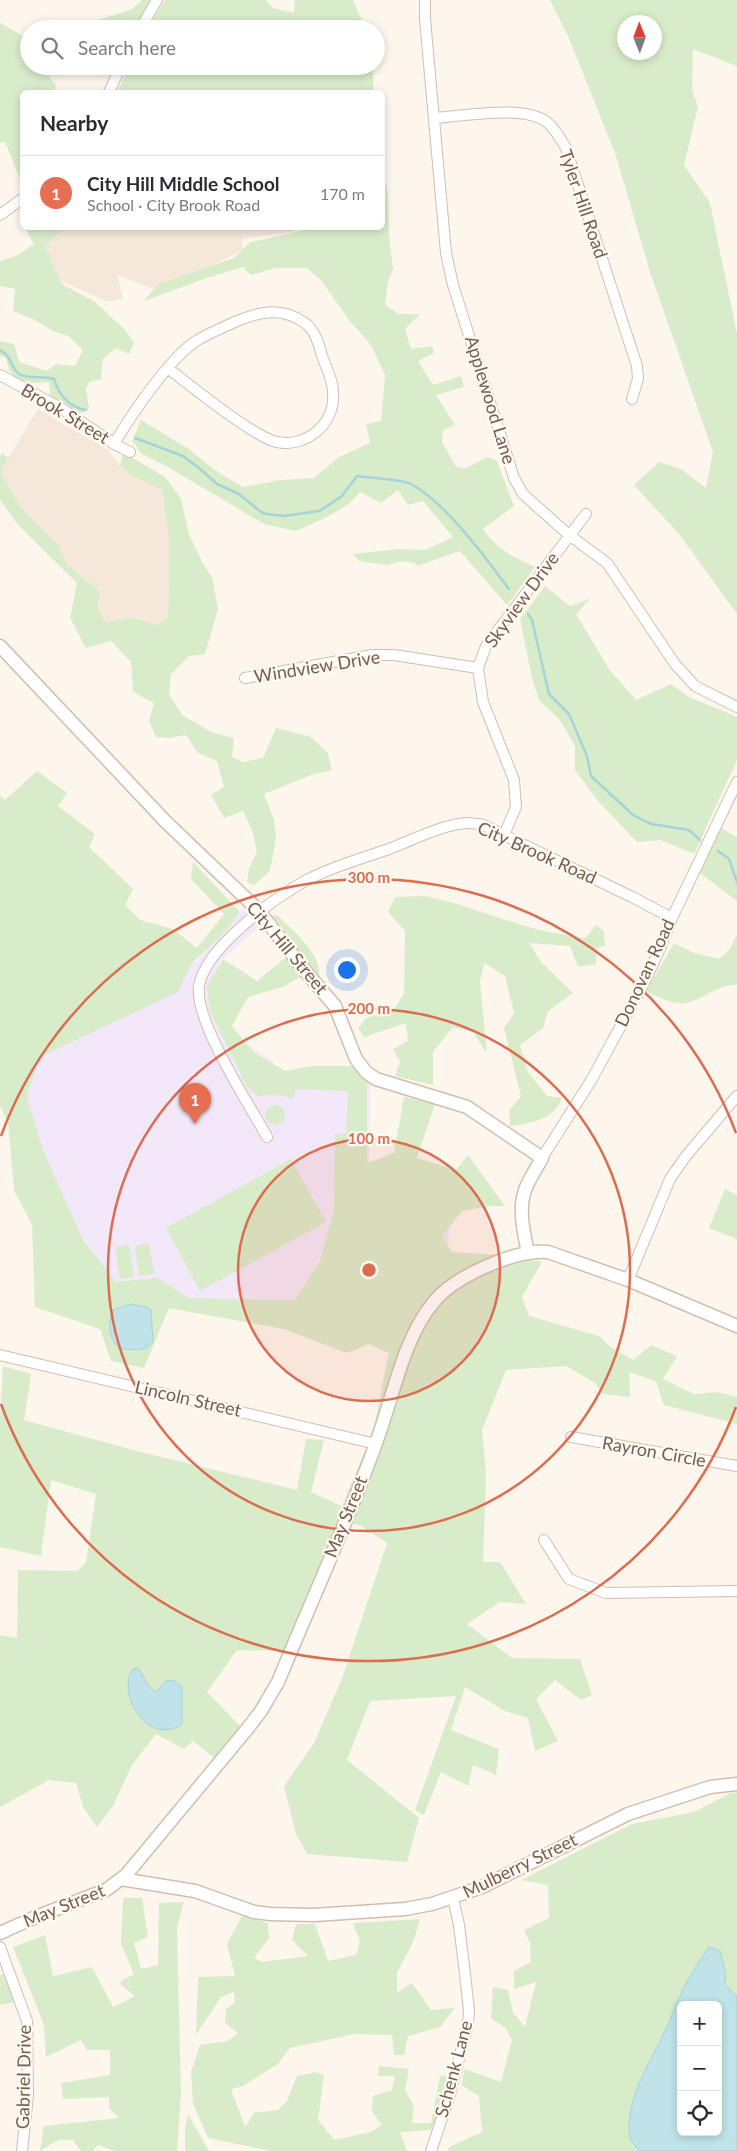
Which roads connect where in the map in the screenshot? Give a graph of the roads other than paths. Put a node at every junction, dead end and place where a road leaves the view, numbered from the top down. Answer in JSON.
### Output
{"nodes":[{"id":1,"x":157,"y":0,"type":"edge"},
{"id":2,"x":426,"y":0,"type":"edge"},
{"id":3,"x":145,"y":20,"type":"edge"},
{"id":4,"x":116,"y":75,"type":"edge"},
{"id":5,"x":110,"y":90,"type":"edge"},
{"id":6,"x":435,"y":118,"type":"junction"},
{"id":7,"x":20,"y":200,"type":"edge"},
{"id":8,"x":0,"y":215,"type":"edge"},
{"id":9,"x":168,"y":368,"type":"junction"},
{"id":10,"x":0,"y":375,"type":"edge"},
{"id":11,"x":632,"y":399,"type":"dead end"},
{"id":12,"x":114,"y":444,"type":"junction"},
{"id":13,"x":130,"y":452,"type":"dead end"},
{"id":14,"x":586,"y":514,"type":"dead end"},
{"id":15,"x":569,"y":535,"type":"junction"},
{"id":16,"x":1,"y":651,"type":"edge"},
{"id":17,"x":478,"y":668,"type":"junction"},
{"id":18,"x":245,"y":678,"type":"dead end"},
{"id":19,"x":737,"y":707,"type":"edge"},
{"id":20,"x":737,"y":782,"type":"edge"},
{"id":21,"x":504,"y":835,"type":"junction"},
{"id":22,"x":259,"y":911,"type":"junction"},
{"id":23,"x":672,"y":918,"type":"junction"},
{"id":24,"x":737,"y":1097,"type":"edge"},
{"id":25,"x":267,"y":1137,"type":"dead end"},
{"id":26,"x":542,"y":1158,"type":"junction"},
{"id":27,"x":528,"y":1253,"type":"junction"},
{"id":28,"x":628,"y":1280,"type":"junction"},
{"id":29,"x":737,"y":1326,"type":"edge"},
{"id":30,"x":0,"y":1356,"type":"edge"},
{"id":31,"x":571,"y":1437,"type":"dead end"},
{"id":32,"x":376,"y":1444,"type":"junction"},
{"id":33,"x":737,"y":1466,"type":"edge"},
{"id":34,"x":544,"y":1540,"type":"dead end"},
{"id":35,"x":737,"y":1591,"type":"edge"},
{"id":36,"x":737,"y":1784,"type":"edge"},
{"id":37,"x":121,"y":1880,"type":"junction"},
{"id":38,"x":453,"y":1898,"type":"junction"},
{"id":39,"x":0,"y":1933,"type":"edge"},
{"id":40,"x":0,"y":1948,"type":"edge"},
{"id":41,"x":22,"y":2151,"type":"edge"},
{"id":42,"x":430,"y":2151,"type":"edge"}],
"edges":[{"from":1,"to":3,"type":"street"},
{"from":2,"to":6,"type":"street","name":"Applewood Lane"},
{"from":4,"to":5,"type":"street"},
{"from":6,"to":11,"type":"street","name":"Tyler Hill Road"},
{"from":6,"to":15,"type":"street","name":"Applewood Lane"},
{"from":7,"to":8,"type":"street"},
{"from":9,"to":9,"type":"street"},
{"from":9,"to":12,"type":"street"},
{"from":10,"to":12,"type":"street","name":"Brook Street"},
{"from":12,"to":13,"type":"street","name":"Brook Street"},
{"from":14,"to":15,"type":"street","name":"Skyview Drive"},
{"from":15,"to":17,"type":"street","name":"Skyview Drive"},
{"from":15,"to":19,"type":"street","name":"Applewood Lane"},
{"from":16,"to":22,"type":"street","name":"City Hill Street"},
{"from":17,"to":18,"type":"street","name":"Windview Drive"},
{"from":17,"to":21,"type":"street","name":"Skyview Drive"},
{"from":20,"to":23,"type":"street","name":"Donovan Road"},
{"from":21,"to":22,"type":"street","name":"City Brook Road"},
{"from":21,"to":23,"type":"street","name":"City Brook Road"},
{"from":22,"to":25,"type":"street","name":"City Brook Road"},
{"from":22,"to":26,"type":"street","name":"City Hill Street"},
{"from":23,"to":26,"type":"street","name":"Donovan Road"},
{"from":24,"to":28,"type":"street"},
{"from":26,"to":27,"type":"street"},
{"from":27,"to":28,"type":"street","name":"May Street"},
{"from":27,"to":32,"type":"street","name":"May Street"},
{"from":28,"to":29,"type":"street","name":"May Street"},
{"from":30,"to":32,"type":"street","name":"Lincoln Street"},
{"from":31,"to":33,"type":"street","name":"Rayron Circle"},
{"from":32,"to":37,"type":"street","name":"May Street"},
{"from":34,"to":35,"type":"street"},
{"from":36,"to":38,"type":"street","name":"Mulberry Street"},
{"from":37,"to":38,"type":"street","name":"Mulberry Street"},
{"from":37,"to":39,"type":"street","name":"May Street"},
{"from":38,"to":42,"type":"street","name":"Schenk Lane"},
{"from":40,"to":41,"type":"street","name":"Gabriel Drive"}]}
